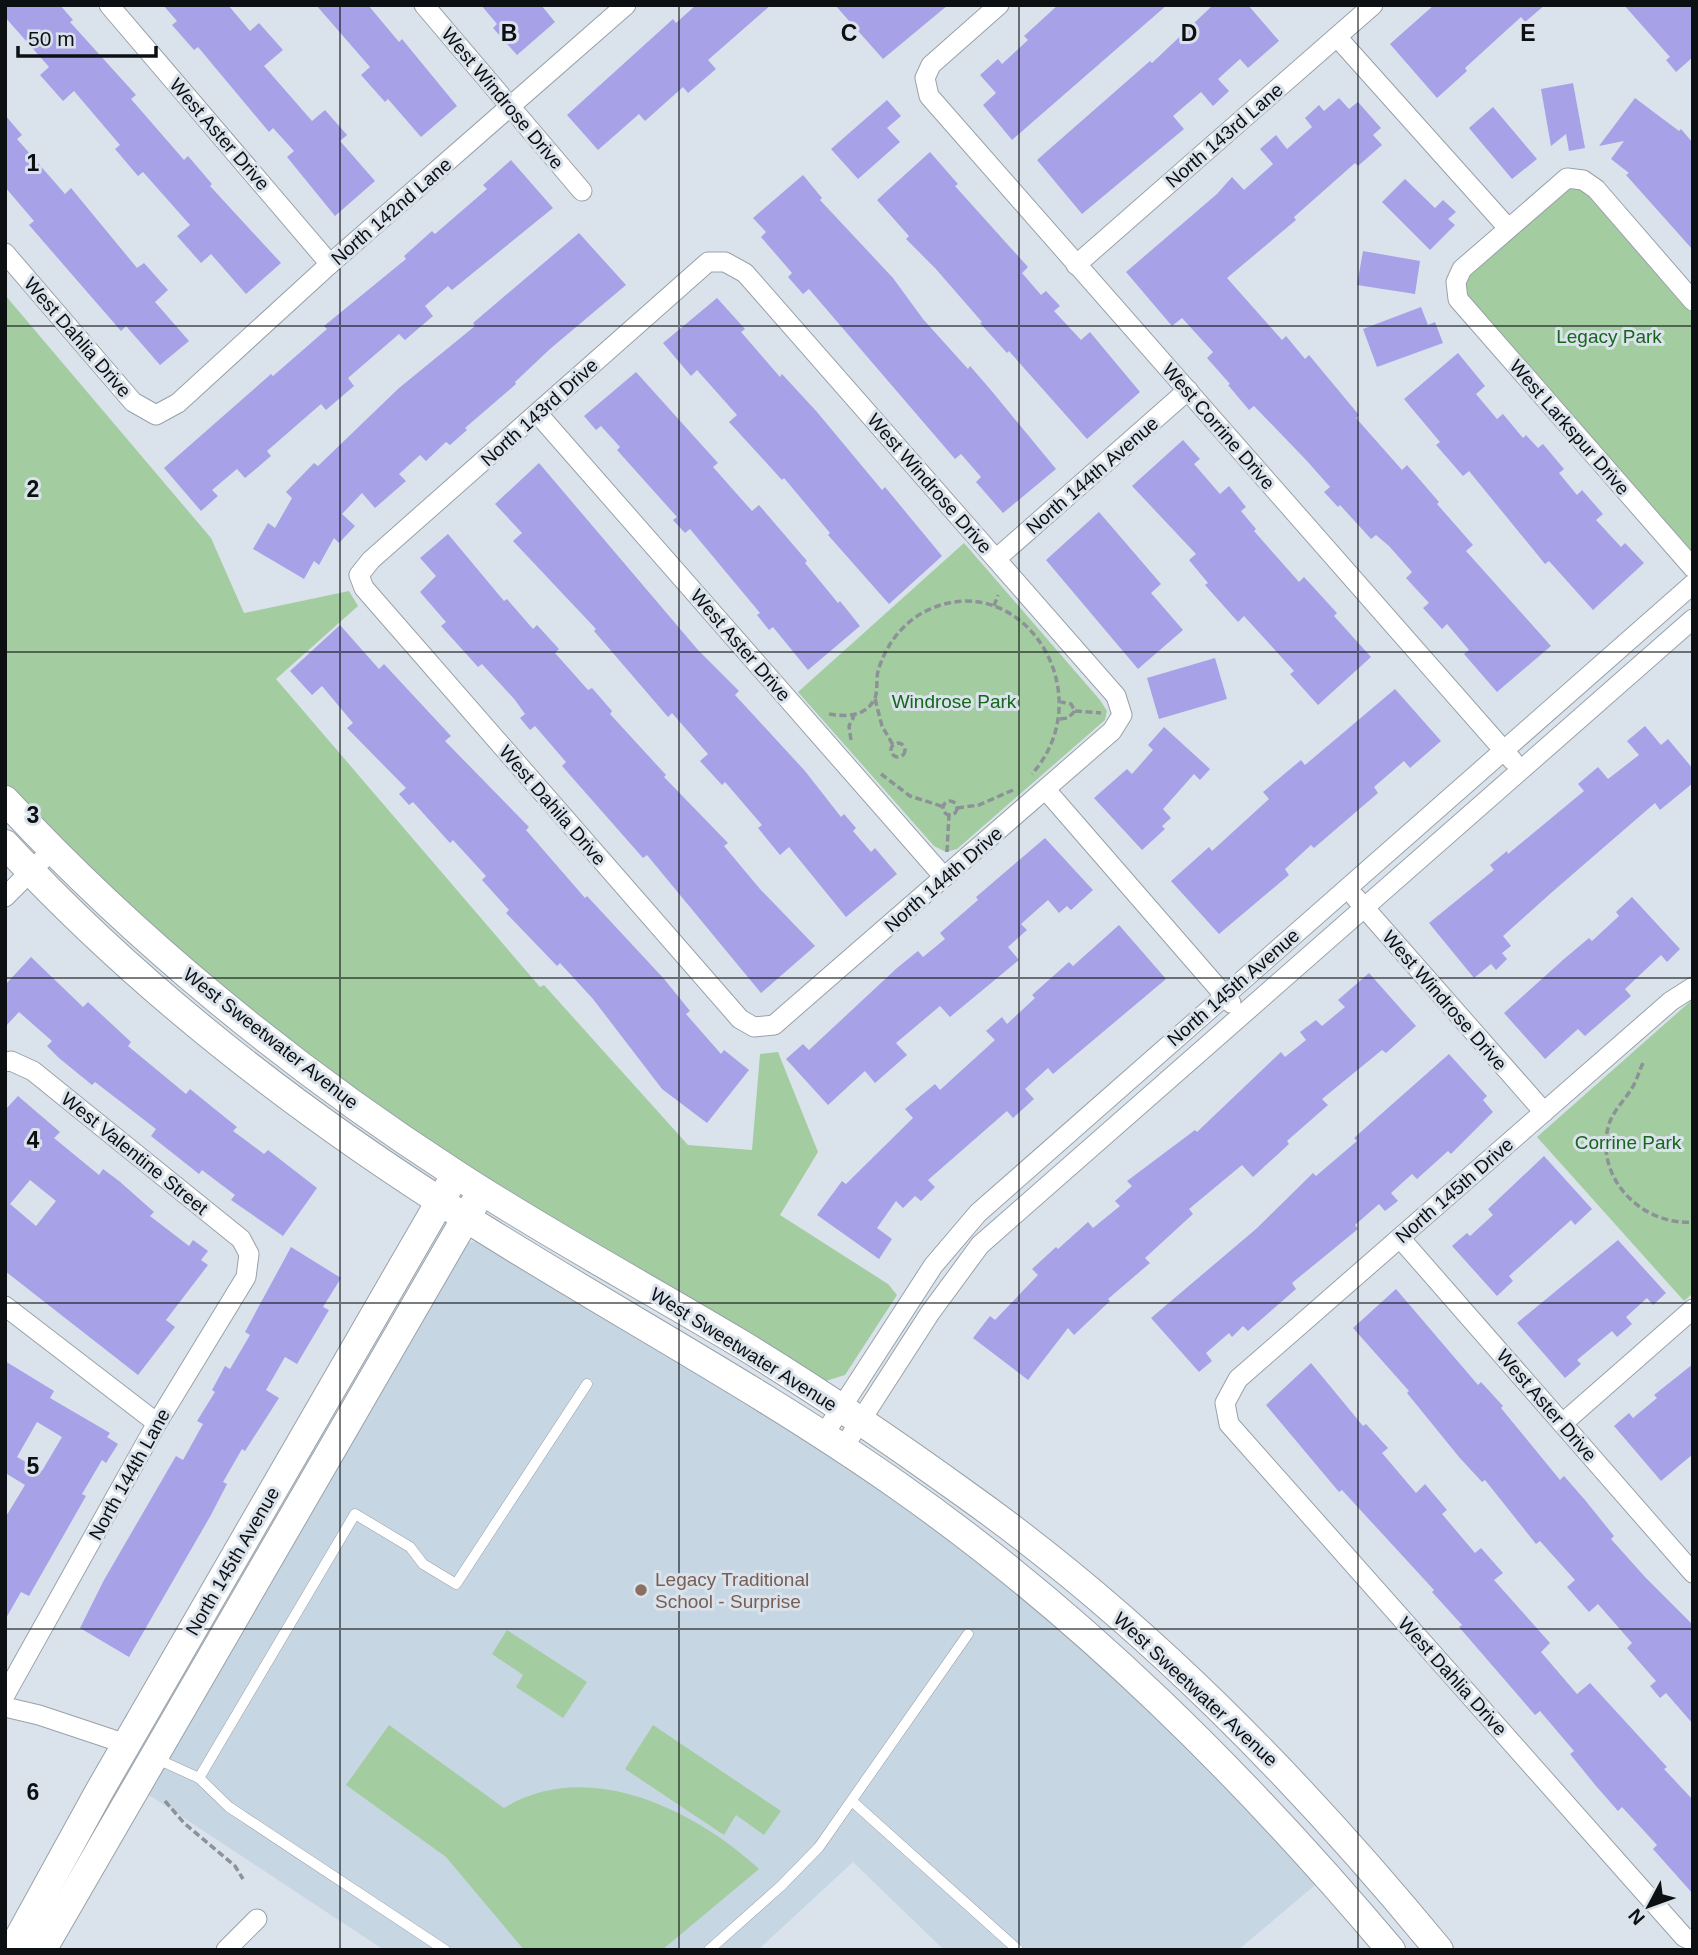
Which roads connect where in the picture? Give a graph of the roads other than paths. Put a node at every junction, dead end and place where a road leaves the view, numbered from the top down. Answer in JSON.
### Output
{"nodes":[{"id":1,"x":109,"y":5,"type":"edge"},
{"id":2,"x":424,"y":5,"type":"edge"},
{"id":3,"x":626,"y":5,"type":"edge"},
{"id":4,"x":999,"y":5,"type":"edge"},
{"id":5,"x":1373,"y":5,"type":"edge"},
{"id":6,"x":1337,"y":37,"type":"junction"},
{"id":7,"x":511,"y":107,"type":"junction"},
{"id":8,"x":582,"y":191,"type":"dead end"},
{"id":9,"x":1508,"y":228,"type":"junction"},
{"id":10,"x":5,"y":253,"type":"edge"},
{"id":11,"x":725,"y":262,"type":"joint"},
{"id":12,"x":330,"y":264,"type":"junction"},
{"id":13,"x":1076,"y":265,"type":"junction"},
{"id":14,"x":1693,"y":301,"type":"edge"},
{"id":15,"x":1188,"y":390,"type":"junction"},
{"id":16,"x":538,"y":414,"type":"junction"},
{"id":17,"x":156,"y":415,"type":"joint"},
{"id":18,"x":996,"y":559,"type":"junction"},
{"id":19,"x":1693,"y":568,"type":"edge"},
{"id":20,"x":359,"y":575,"type":"joint"},
{"id":21,"x":1693,"y":584,"type":"edge"},
{"id":22,"x":1693,"y":619,"type":"edge"},
{"id":23,"x":1122,"y":715,"type":"joint"},
{"id":24,"x":1504,"y":750,"type":"junction"},
{"id":25,"x":1520,"y":769,"type":"junction"},
{"id":26,"x":1046,"y":790,"type":"junction"},
{"id":27,"x":5,"y":800,"type":"edge"},
{"id":28,"x":5,"y":844,"type":"edge"},
{"id":29,"x":52,"y":850,"type":"junction"},
{"id":30,"x":31,"y":872,"type":"junction"},
{"id":31,"x":944,"y":877,"type":"junction"},
{"id":32,"x":1347,"y":887,"type":"junction"},
{"id":33,"x":5,"y":897,"type":"edge"},
{"id":34,"x":1364,"y":907,"type":"junction"},
{"id":35,"x":1693,"y":987,"type":"edge"},
{"id":36,"x":1224,"y":995,"type":"junction"},
{"id":37,"x":1241,"y":1014,"type":"junction"},
{"id":38,"x":754,"y":1027,"type":"joint"},
{"id":39,"x":8,"y":1062,"type":"edge"},
{"id":40,"x":1544,"y":1112,"type":"junction"},
{"id":41,"x":456,"y":1175,"type":"junction"},
{"id":42,"x":482,"y":1191,"type":"junction"},
{"id":43,"x":440,"y":1201,"type":"junction"},
{"id":44,"x":465,"y":1218,"type":"junction"},
{"id":45,"x":1400,"y":1238,"type":"junction"},
{"id":46,"x":249,"y":1254,"type":"joint"},
{"id":47,"x":5,"y":1306,"type":"edge"},
{"id":48,"x":1693,"y":1309,"type":"edge"},
{"id":49,"x":587,"y":1384,"type":"dead end"},
{"id":50,"x":1225,"y":1403,"type":"joint"},
{"id":51,"x":850,"y":1415,"type":"junction"},
{"id":52,"x":157,"y":1423,"type":"junction"},
{"id":53,"x":1563,"y":1423,"type":"junction"},
{"id":54,"x":833,"y":1442,"type":"junction"},
{"id":55,"x":1693,"y":1573,"type":"edge"},
{"id":56,"x":968,"y":1634,"type":"dead end"},
{"id":57,"x":5,"y":1695,"type":"edge"},
{"id":58,"x":5,"y":1707,"type":"edge"},
{"id":59,"x":139,"y":1751,"type":"junction"},
{"id":60,"x":199,"y":1777,"type":"junction"},
{"id":61,"x":853,"y":1802,"type":"junction"},
{"id":62,"x":257,"y":1919,"type":"dead end"},
{"id":63,"x":1693,"y":1941,"type":"edge"},
{"id":64,"x":12,"y":1950,"type":"edge"},
{"id":65,"x":42,"y":1950,"type":"edge"},
{"id":66,"x":226,"y":1950,"type":"edge"},
{"id":67,"x":445,"y":1950,"type":"edge"},
{"id":68,"x":709,"y":1950,"type":"edge"},
{"id":69,"x":1018,"y":1950,"type":"edge"},
{"id":70,"x":1391,"y":1950,"type":"edge"},
{"id":71,"x":1439,"y":1950,"type":"edge"}],
"edges":[{"from":1,"to":12,"type":"street","name":"West Aster Drive"},
{"from":2,"to":7,"type":"street","name":"West Windrose Drive"},
{"from":3,"to":7,"type":"street","name":"North 142nd Lane"},
{"from":4,"to":13,"type":"street","name":"West Corrine Drive"},
{"from":5,"to":6,"type":"street","name":"North 143rd Lane"},
{"from":6,"to":9,"type":"street"},
{"from":6,"to":13,"type":"street","name":"North 143rd Lane"},
{"from":7,"to":8,"type":"street","name":"West Windrose Drive"},
{"from":7,"to":12,"type":"street","name":"North 142nd Lane"},
{"from":9,"to":14,"type":"street"},
{"from":9,"to":19,"type":"street","name":"West Larkspur Drive"},
{"from":10,"to":17,"type":"street","name":"West Dahlia Drive"},
{"from":11,"to":16,"type":"street","name":"North 143rd Drive"},
{"from":11,"to":18,"type":"street","name":"West Windrose Drive"},
{"from":12,"to":17,"type":"street","name":"North 142nd Lane"},
{"from":13,"to":15,"type":"street","name":"West Corrine Drive"},
{"from":15,"to":18,"type":"street","name":"North 144th Avenue"},
{"from":15,"to":24,"type":"street","name":"West Corrine Drive"},
{"from":16,"to":20,"type":"street","name":"North 143rd Drive"},
{"from":16,"to":31,"type":"street","name":"West Aster Drive"},
{"from":18,"to":23,"type":"street","name":"West Windrose Drive"},
{"from":20,"to":38,"type":"street","name":"West Dahila Drive"},
{"from":21,"to":24,"type":"street","name":"North 145th Avenue"},
{"from":22,"to":25,"type":"street","name":"North 145th Avenue"},
{"from":23,"to":26,"type":"street","name":"North 144th Drive"},
{"from":24,"to":25,"type":"street","name":"West Corrine Drive"},
{"from":24,"to":32,"type":"street","name":"North 145th Avenue"},
{"from":25,"to":34,"type":"street","name":"North 145th Avenue"},
{"from":26,"to":31,"type":"street","name":"North 144th Drive"},
{"from":26,"to":36,"type":"street"},
{"from":27,"to":29,"type":"street","name":"West Sweetwater Avenue"},
{"from":28,"to":30,"type":"street","name":"West Sweetwater Avenue"},
{"from":29,"to":30,"type":"street"},
{"from":29,"to":41,"type":"street","name":"West Sweetwater Avenue"},
{"from":30,"to":33,"type":"street"},
{"from":30,"to":43,"type":"street","name":"West Sweetwater Avenue"},
{"from":31,"to":38,"type":"street","name":"North 144th Drive"},
{"from":32,"to":34,"type":"street","name":"West Windrose Drive"},
{"from":32,"to":36,"type":"street","name":"North 145th Avenue"},
{"from":34,"to":37,"type":"street","name":"North 145th Avenue"},
{"from":34,"to":40,"type":"street","name":"West Windrose Drive"},
{"from":35,"to":40,"type":"street","name":"North 145th Drive"},
{"from":36,"to":37,"type":"street"},
{"from":36,"to":51,"type":"street","name":"North 145th Avenue"},
{"from":37,"to":51,"type":"street","name":"North 145th Avenue"},
{"from":39,"to":46,"type":"street","name":"West Valentine Street"},
{"from":40,"to":45,"type":"street","name":"North 145th Drive"},
{"from":41,"to":42,"type":"street","name":"West Sweetwater Avenue"},
{"from":41,"to":43,"type":"street","name":"North 145th Avenue"},
{"from":42,"to":44,"type":"street","name":"North 145th Avenue"},
{"from":42,"to":51,"type":"street","name":"West Sweetwater Avenue"},
{"from":43,"to":44,"type":"street","name":"West Sweetwater Avenue"},
{"from":43,"to":59,"type":"street","name":"North 145th Avenue"},
{"from":44,"to":54,"type":"street","name":"West Sweetwater Avenue"},
{"from":44,"to":59,"type":"street","name":"North 145th Avenue"},
{"from":45,"to":50,"type":"street","name":"North 145th Drive"},
{"from":45,"to":53,"type":"street","name":"West Aster Drive"},
{"from":46,"to":52,"type":"street","name":"North 144th Lane"},
{"from":47,"to":52,"type":"street"},
{"from":48,"to":53,"type":"street"},
{"from":49,"to":60,"type":"lane"},
{"from":50,"to":63,"type":"street","name":"West Dahlia Drive"},
{"from":51,"to":54,"type":"street","name":"North 145th Avenue"},
{"from":51,"to":71,"type":"street","name":"West Sweetwater Avenue"},
{"from":52,"to":57,"type":"street","name":"North 144th Lane"},
{"from":53,"to":55,"type":"street","name":"West Aster Drive"},
{"from":54,"to":70,"type":"street","name":"West Sweetwater Avenue"},
{"from":56,"to":61,"type":"lane"},
{"from":58,"to":59,"type":"street"},
{"from":59,"to":60,"type":"lane"},
{"from":59,"to":64,"type":"street","name":"North 145th Avenue"},
{"from":59,"to":65,"type":"street","name":"North 145th Avenue"},
{"from":60,"to":67,"type":"lane"},
{"from":61,"to":68,"type":"lane"},
{"from":61,"to":69,"type":"lane"},
{"from":62,"to":66,"type":"street"}]}
